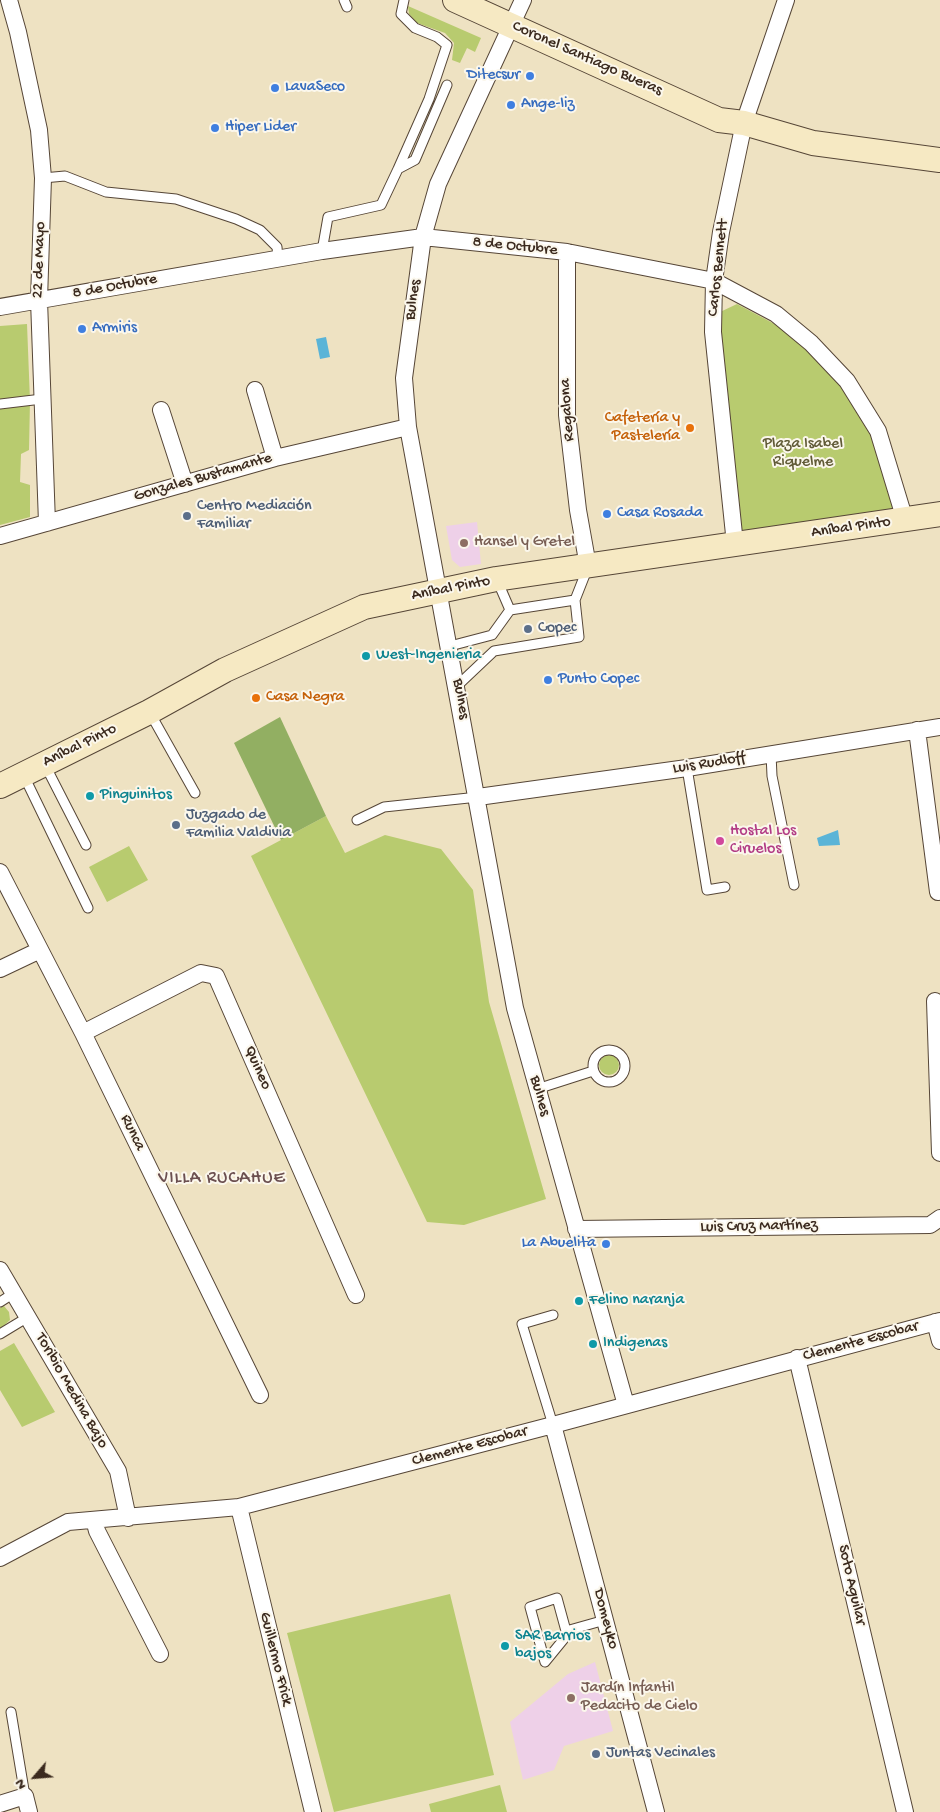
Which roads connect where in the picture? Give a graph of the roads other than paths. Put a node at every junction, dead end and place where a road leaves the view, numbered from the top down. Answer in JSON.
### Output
{"nodes":[{"id":1,"x":9,"y":0,"type":"edge"},
{"id":2,"x":404,"y":0,"type":"edge"},
{"id":3,"x":455,"y":0,"type":"edge"},
{"id":4,"x":484,"y":0,"type":"edge"},
{"id":5,"x":786,"y":0,"type":"edge"},
{"id":6,"x":517,"y":13,"type":"edge"},
{"id":7,"x":447,"y":84,"type":"dead end"},
{"id":8,"x":744,"y":123,"type":"junction"},
{"id":9,"x":940,"y":160,"type":"edge"},
{"id":10,"x":398,"y":169,"type":"junction"},
{"id":11,"x":43,"y":178,"type":"junction"},
{"id":12,"x":423,"y":237,"type":"junction"},
{"id":13,"x":322,"y":251,"type":"junction"},
{"id":14,"x":566,"y":252,"type":"junction"},
{"id":15,"x":278,"y":259,"type":"junction"},
{"id":16,"x":714,"y":281,"type":"junction"},
{"id":17,"x":39,"y":300,"type":"junction"},
{"id":18,"x":0,"y":307,"type":"edge"},
{"id":19,"x":255,"y":390,"type":"dead end"},
{"id":20,"x":42,"y":399,"type":"junction"},
{"id":21,"x":0,"y":404,"type":"edge"},
{"id":22,"x":160,"y":410,"type":"dead end"},
{"id":23,"x":408,"y":427,"type":"junction"},
{"id":24,"x":275,"y":458,"type":"junction"},
{"id":25,"x":185,"y":484,"type":"junction"},
{"id":26,"x":940,"y":514,"type":"edge"},
{"id":27,"x":905,"y":520,"type":"junction"},
{"id":28,"x":47,"y":523,"type":"junction"},
{"id":29,"x":0,"y":536,"type":"edge"},
{"id":30,"x":735,"y":544,"type":"junction"},
{"id":31,"x":588,"y":566,"type":"junction"},
{"id":32,"x":496,"y":580,"type":"junction"},
{"id":33,"x":438,"y":591,"type":"junction"},
{"id":34,"x":575,"y":600,"type":"junction"},
{"id":35,"x":510,"y":610,"type":"junction"},
{"id":36,"x":450,"y":646,"type":"junction"},
{"id":37,"x":457,"y":686,"type":"junction"},
{"id":38,"x":150,"y":712,"type":"junction"},
{"id":39,"x":940,"y":727,"type":"edge"},
{"id":40,"x":917,"y":730,"type":"junction"},
{"id":41,"x":770,"y":754,"type":"junction"},
{"id":42,"x":45,"y":764,"type":"junction"},
{"id":43,"x":686,"y":768,"type":"junction"},
{"id":44,"x":23,"y":774,"type":"junction"},
{"id":45,"x":0,"y":786,"type":"edge"},
{"id":46,"x":195,"y":793,"type":"dead end"},
{"id":47,"x":478,"y":797,"type":"junction"},
{"id":48,"x":357,"y":820,"type":"dead end"},
{"id":49,"x":86,"y":845,"type":"dead end"},
{"id":50,"x":0,"y":872,"type":"edge"},
{"id":51,"x":794,"y":885,"type":"dead end"},
{"id":52,"x":724,"y":888,"type":"dead end"},
{"id":53,"x":938,"y":892,"type":"dead end"},
{"id":54,"x":88,"y":908,"type":"dead end"},
{"id":55,"x":40,"y":950,"type":"junction"},
{"id":56,"x":0,"y":969,"type":"edge"},
{"id":57,"x":935,"y":1001,"type":"dead end"},
{"id":58,"x":83,"y":1033,"type":"junction"},
{"id":59,"x":593,"y":1071,"type":"dead end"},
{"id":60,"x":536,"y":1089,"type":"junction"},
{"id":61,"x":940,"y":1153,"type":"edge"},
{"id":62,"x":940,"y":1218,"type":"edge"},
{"id":63,"x":576,"y":1229,"type":"junction"},
{"id":64,"x":0,"y":1270,"type":"edge"},
{"id":65,"x":356,"y":1295,"type":"dead end"},
{"id":66,"x":7,"y":1298,"type":"edge"},
{"id":67,"x":552,"y":1316,"type":"dead end"},
{"id":68,"x":28,"y":1317,"type":"junction"},
{"id":69,"x":937,"y":1321,"type":"edge"},
{"id":70,"x":0,"y":1334,"type":"edge"},
{"id":71,"x":940,"y":1341,"type":"edge"},
{"id":72,"x":797,"y":1358,"type":"junction"},
{"id":73,"x":260,"y":1395,"type":"dead end"},
{"id":74,"x":626,"y":1405,"type":"junction"},
{"id":75,"x":553,"y":1425,"type":"junction"},
{"id":76,"x":239,"y":1507,"type":"junction"},
{"id":77,"x":128,"y":1518,"type":"junction"},
{"id":78,"x":94,"y":1520,"type":"junction"},
{"id":79,"x":0,"y":1558,"type":"edge"},
{"id":80,"x":605,"y":1620,"type":"junction"},
{"id":81,"x":566,"y":1631,"type":"junction"},
{"id":82,"x":160,"y":1654,"type":"dead end"},
{"id":83,"x":11,"y":1712,"type":"dead end"},
{"id":84,"x":0,"y":1804,"type":"edge"},
{"id":85,"x":27,"y":1804,"type":"edge"},
{"id":86,"x":312,"y":1812,"type":"edge"},
{"id":87,"x":656,"y":1812,"type":"edge"},
{"id":88,"x":905,"y":1812,"type":"edge"}],
"edges":[{"from":1,"to":11,"type":"street","name":"22 de Mayo"},
{"from":2,"to":10,"type":"lane"},
{"from":3,"to":6,"type":"main road","name":"Coronel Santiago Bueras"},
{"from":4,"to":6,"type":"main road","name":"Coronel Santiago Bueras"},
{"from":5,"to":8,"type":"street","name":"Carlos Bennett"},
{"from":6,"to":8,"type":"main road","name":"Coronel Santiago Bueras"},
{"from":6,"to":12,"type":"street","name":"Bulnes"},
{"from":7,"to":10,"type":"lane"},
{"from":8,"to":9,"type":"main road"},
{"from":8,"to":16,"type":"street","name":"Carlos Bennett"},
{"from":10,"to":13,"type":"lane"},
{"from":11,"to":15,"type":"lane"},
{"from":11,"to":17,"type":"street","name":"22 de Mayo"},
{"from":12,"to":13,"type":"street","name":"8 de Octubre"},
{"from":12,"to":14,"type":"street","name":"8 de Octubre"},
{"from":12,"to":23,"type":"street","name":"Bulnes"},
{"from":13,"to":15,"type":"street","name":"8 de Octubre"},
{"from":14,"to":16,"type":"street","name":"8 de Octubre"},
{"from":14,"to":31,"type":"street","name":"Regalona"},
{"from":15,"to":17,"type":"street","name":"8 de Octubre"},
{"from":16,"to":27,"type":"street","name":"8 de Octubre"},
{"from":16,"to":30,"type":"street","name":"Carlos Bennett"},
{"from":17,"to":18,"type":"street","name":"8 de Octubre"},
{"from":17,"to":20,"type":"street","name":"22 de Mayo"},
{"from":19,"to":24,"type":"street"},
{"from":20,"to":21,"type":"lane"},
{"from":20,"to":28,"type":"street","name":"22 de Mayo"},
{"from":22,"to":25,"type":"street"},
{"from":23,"to":24,"type":"street","name":"Gonzales Bustamante"},
{"from":23,"to":33,"type":"street","name":"Bulnes"},
{"from":24,"to":25,"type":"street","name":"Gonzales Bustamante"},
{"from":25,"to":28,"type":"street","name":"Gonzales Bustamante"},
{"from":26,"to":27,"type":"main road","name":"Aníbal Pinto"},
{"from":27,"to":30,"type":"main road","name":"Aníbal Pinto"},
{"from":28,"to":29,"type":"street","name":"Gonzales Bustamante"},
{"from":30,"to":31,"type":"main road","name":"Aníbal Pinto"},
{"from":31,"to":32,"type":"main road","name":"Aníbal Pinto"},
{"from":31,"to":34,"type":"lane"},
{"from":32,"to":33,"type":"main road","name":"Aníbal Pinto"},
{"from":32,"to":35,"type":"lane"},
{"from":33,"to":36,"type":"street","name":"Bulnes"},
{"from":33,"to":38,"type":"main road","name":"Aníbal Pinto"},
{"from":34,"to":35,"type":"lane"},
{"from":34,"to":37,"type":"lane"},
{"from":35,"to":36,"type":"lane"},
{"from":36,"to":37,"type":"street","name":"Bulnes"},
{"from":37,"to":47,"type":"street","name":"Bulnes"},
{"from":38,"to":42,"type":"main road","name":"Aníbal Pinto"},
{"from":38,"to":46,"type":"lane"},
{"from":39,"to":40,"type":"street","name":"Luis Rudloff"},
{"from":40,"to":41,"type":"street","name":"Luis Rudloff"},
{"from":40,"to":53,"type":"street"},
{"from":41,"to":43,"type":"street","name":"Luis Rudloff"},
{"from":41,"to":51,"type":"lane"},
{"from":42,"to":44,"type":"main road","name":"Aníbal Pinto"},
{"from":42,"to":49,"type":"lane"},
{"from":43,"to":47,"type":"street","name":"Luis Rudloff"},
{"from":43,"to":52,"type":"lane"},
{"from":44,"to":45,"type":"main road","name":"Aníbal Pinto"},
{"from":44,"to":54,"type":"lane"},
{"from":47,"to":48,"type":"lane"},
{"from":47,"to":60,"type":"street","name":"Bulnes"},
{"from":50,"to":55,"type":"street","name":"Runca"},
{"from":55,"to":56,"type":"street"},
{"from":55,"to":58,"type":"street","name":"Runca"},
{"from":57,"to":61,"type":"street"},
{"from":58,"to":65,"type":"street","name":"Quineo"},
{"from":58,"to":73,"type":"street","name":"Runca"},
{"from":59,"to":60,"type":"lane"},
{"from":60,"to":63,"type":"street","name":"Bulnes"},
{"from":62,"to":63,"type":"street","name":"Luis Cruz Martínez"},
{"from":63,"to":74,"type":"street","name":"Bulnes"},
{"from":64,"to":66,"type":"street","name":"Toribio Medina Bajo"},
{"from":66,"to":68,"type":"street","name":"Toribio Medina Bajo"},
{"from":67,"to":75,"type":"lane"},
{"from":68,"to":70,"type":"lane"},
{"from":68,"to":77,"type":"street","name":"Toribio Medina Bajo"},
{"from":69,"to":71,"type":"street"},
{"from":69,"to":72,"type":"street","name":"Clemente Escobar"},
{"from":72,"to":74,"type":"street","name":"Clemente Escobar"},
{"from":72,"to":88,"type":"street","name":"Soto Aguilar"},
{"from":74,"to":75,"type":"street","name":"Clemente Escobar"},
{"from":75,"to":76,"type":"street","name":"Clemente Escobar"},
{"from":75,"to":80,"type":"street","name":"Domeyko"},
{"from":76,"to":77,"type":"street","name":"Clemente Escobar"},
{"from":76,"to":86,"type":"street","name":"Guillermo Frick"},
{"from":77,"to":78,"type":"street","name":"Clemente Escobar"},
{"from":78,"to":79,"type":"street","name":"Clemente Escobar"},
{"from":78,"to":82,"type":"street"},
{"from":80,"to":81,"type":"lane"},
{"from":80,"to":87,"type":"street","name":"Domeyko"},
{"from":81,"to":81,"type":"lane"},
{"from":83,"to":85,"type":"lane"},
{"from":84,"to":85,"type":"street"}]}
